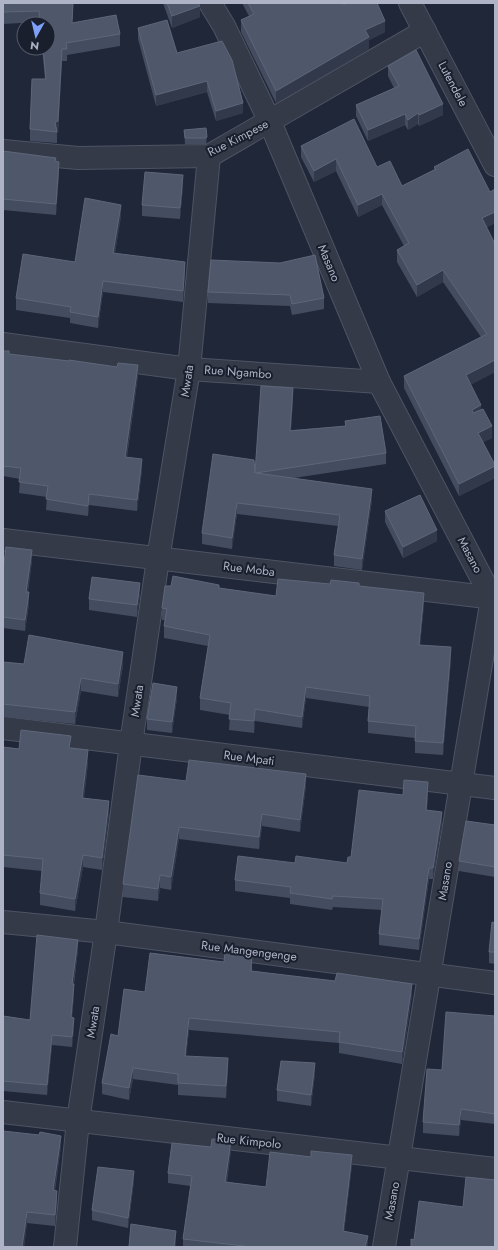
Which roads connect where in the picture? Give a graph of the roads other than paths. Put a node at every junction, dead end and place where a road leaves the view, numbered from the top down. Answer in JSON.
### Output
{"nodes":[{"id":1,"x":210,"y":3,"type":"edge"},
{"id":2,"x":410,"y":3,"type":"edge"},
{"id":3,"x":425,"y":31,"type":"junction"},
{"id":4,"x":270,"y":122,"type":"junction"},
{"id":5,"x":3,"y":151,"type":"edge"},
{"id":6,"x":209,"y":156,"type":"junction"},
{"id":7,"x":495,"y":165,"type":"edge"},
{"id":8,"x":3,"y":344,"type":"edge"},
{"id":9,"x":189,"y":369,"type":"junction"},
{"id":10,"x":379,"y":382,"type":"junction"},
{"id":11,"x":3,"y":540,"type":"edge"},
{"id":12,"x":158,"y":559,"type":"junction"},
{"id":13,"x":494,"y":598,"type":"edge"},
{"id":14,"x":3,"y":728,"type":"edge"},
{"id":15,"x":131,"y":744,"type":"junction"},
{"id":16,"x":461,"y":783,"type":"junction"},
{"id":17,"x":495,"y":788,"type":"edge"},
{"id":18,"x":3,"y":922,"type":"edge"},
{"id":19,"x":106,"y":932,"type":"junction"},
{"id":20,"x":429,"y":975,"type":"junction"},
{"id":21,"x":495,"y":983,"type":"edge"},
{"id":22,"x":3,"y":1112,"type":"edge"},
{"id":23,"x":78,"y":1121,"type":"junction"},
{"id":24,"x":400,"y":1158,"type":"junction"},
{"id":25,"x":495,"y":1169,"type":"edge"},
{"id":26,"x":65,"y":1247,"type":"edge"},
{"id":27,"x":384,"y":1247,"type":"edge"}],
"edges":[{"from":1,"to":4,"type":"street","name":"Masano"},
{"from":2,"to":3,"type":"street","name":"Lutendele"},
{"from":3,"to":4,"type":"street","name":"Rue Kimpese"},
{"from":3,"to":7,"type":"street","name":"Lutendele"},
{"from":4,"to":6,"type":"street","name":"Rue Kimpese"},
{"from":4,"to":10,"type":"street","name":"Masano"},
{"from":5,"to":6,"type":"street","name":"Rue Kimpese"},
{"from":6,"to":9,"type":"street","name":"Mwata"},
{"from":8,"to":9,"type":"street","name":"Rue Ngambo"},
{"from":9,"to":10,"type":"street","name":"Rue Ngambo"},
{"from":9,"to":12,"type":"street","name":"Mwata"},
{"from":10,"to":13,"type":"street","name":"Masano"},
{"from":11,"to":12,"type":"street","name":"Rue Moba"},
{"from":12,"to":13,"type":"street","name":"Rue Moba"},
{"from":12,"to":15,"type":"street","name":"Mwata"},
{"from":13,"to":16,"type":"street","name":"Masano"},
{"from":14,"to":15,"type":"street","name":"Rue Mpati"},
{"from":15,"to":16,"type":"street","name":"Rue Mpati"},
{"from":15,"to":19,"type":"street","name":"Mwata"},
{"from":16,"to":17,"type":"street","name":"Rue Mpati"},
{"from":16,"to":20,"type":"street","name":"Masano"},
{"from":18,"to":19,"type":"street","name":"Rue Mangengenge"},
{"from":19,"to":20,"type":"street","name":"Rue Mangengenge"},
{"from":19,"to":23,"type":"street","name":"Mwata"},
{"from":20,"to":21,"type":"street","name":"Rue Mangengenge"},
{"from":20,"to":24,"type":"street","name":"Masano"},
{"from":22,"to":23,"type":"street","name":"Rue Kimpolo"},
{"from":23,"to":24,"type":"street","name":"Rue Kimpolo"},
{"from":23,"to":26,"type":"street","name":"Mwata"},
{"from":24,"to":25,"type":"street","name":"Rue Kimpolo"},
{"from":24,"to":27,"type":"street","name":"Masano"}]}
